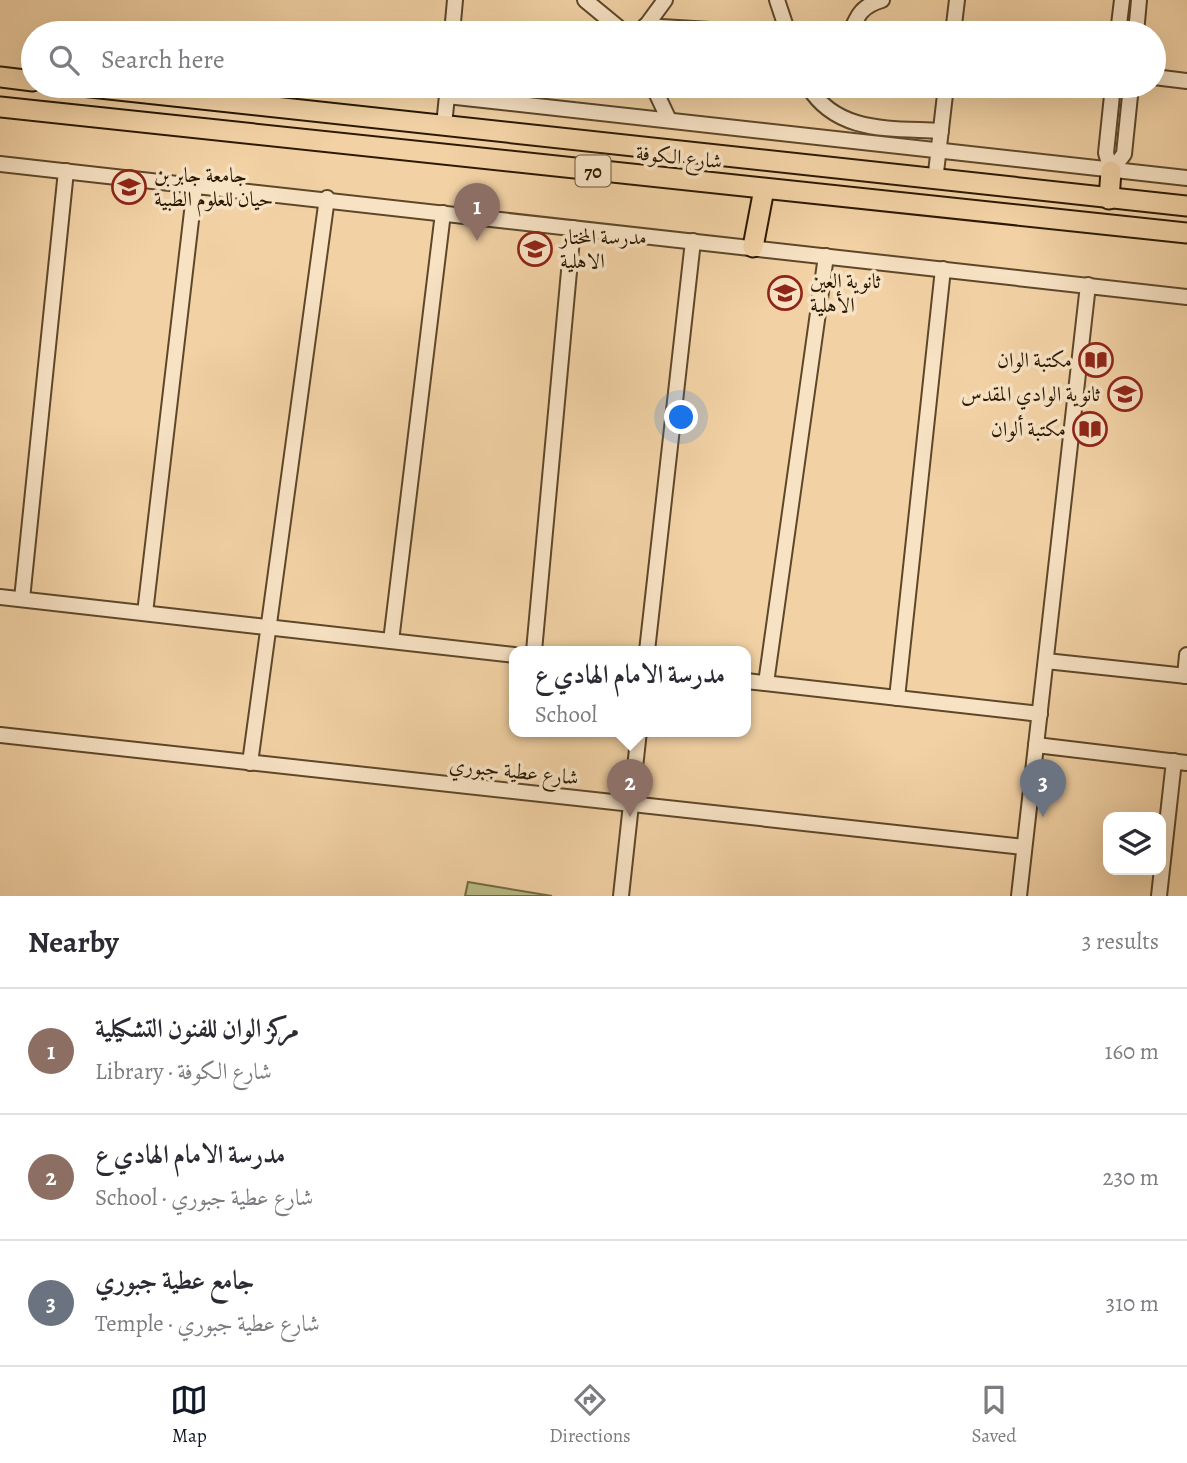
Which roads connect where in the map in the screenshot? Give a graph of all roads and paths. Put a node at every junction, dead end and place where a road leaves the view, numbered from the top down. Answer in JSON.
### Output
{"nodes":[{"id":1,"x":455,"y":0,"type":"edge"},
{"id":2,"x":585,"y":0,"type":"edge"},
{"id":3,"x":664,"y":0,"type":"edge"},
{"id":4,"x":777,"y":0,"type":"edge"},
{"id":5,"x":882,"y":0,"type":"edge"},
{"id":6,"x":957,"y":0,"type":"edge"},
{"id":7,"x":1122,"y":0,"type":"edge"},
{"id":8,"x":1139,"y":0,"type":"edge"},
{"id":9,"x":453,"y":21,"type":"edge"},
{"id":10,"x":610,"y":21,"type":"edge"},
{"id":11,"x":649,"y":21,"type":"edge"},
{"id":12,"x":784,"y":21,"type":"edge"},
{"id":13,"x":855,"y":21,"type":"edge"},
{"id":14,"x":954,"y":21,"type":"edge"},
{"id":15,"x":1119,"y":21,"type":"edge"},
{"id":16,"x":1137,"y":21,"type":"edge"},
{"id":17,"x":0,"y":77,"type":"edge"},
{"id":18,"x":21,"y":79,"type":"edge"},
{"id":19,"x":1166,"y":79,"type":"edge"},
{"id":20,"x":1187,"y":81,"type":"edge"},
{"id":21,"x":193,"y":98,"type":"edge"},
{"id":22,"x":447,"y":98,"type":"edge"},
{"id":23,"x":501,"y":98,"type":"edge"},
{"id":24,"x":659,"y":98,"type":"edge"},
{"id":25,"x":815,"y":98,"type":"edge"},
{"id":26,"x":945,"y":98,"type":"edge"},
{"id":27,"x":1112,"y":98,"type":"edge"},
{"id":28,"x":1130,"y":98,"type":"edge"},
{"id":29,"x":0,"y":107,"type":"edge"},
{"id":30,"x":669,"y":120,"type":"junction"},
{"id":31,"x":444,"y":125,"type":"junction"},
{"id":32,"x":941,"y":131,"type":"junction"},
{"id":33,"x":938,"y":150,"type":"junction"},
{"id":34,"x":0,"y":164,"type":"edge"},
{"id":35,"x":66,"y":171,"type":"junction"},
{"id":36,"x":1111,"y":171,"type":"junction"},
{"id":37,"x":1187,"y":178,"type":"edge"},
{"id":38,"x":934,"y":181,"type":"junction"},
{"id":39,"x":195,"y":186,"type":"junction"},
{"id":40,"x":764,"y":189,"type":"junction"},
{"id":41,"x":327,"y":198,"type":"junction"},
{"id":42,"x":1109,"y":199,"type":"junction"},
{"id":43,"x":1187,"y":206,"type":"edge"},
{"id":44,"x":443,"y":213,"type":"junction"},
{"id":45,"x":573,"y":228,"type":"junction"},
{"id":46,"x":1187,"y":233,"type":"edge"},
{"id":47,"x":693,"y":241,"type":"junction"},
{"id":48,"x":753,"y":247,"type":"junction"},
{"id":49,"x":826,"y":256,"type":"junction"},
{"id":50,"x":943,"y":269,"type":"junction"},
{"id":51,"x":1088,"y":285,"type":"junction"},
{"id":52,"x":1187,"y":296,"type":"edge"},
{"id":53,"x":0,"y":597,"type":"edge"},
{"id":54,"x":22,"y":599,"type":"junction"},
{"id":55,"x":145,"y":613,"type":"junction"},
{"id":56,"x":267,"y":627,"type":"junction"},
{"id":57,"x":391,"y":641,"type":"junction"},
{"id":58,"x":534,"y":646,"type":"edge"},
{"id":59,"x":648,"y":646,"type":"edge"},
{"id":60,"x":509,"y":654,"type":"edge"},
{"id":61,"x":1187,"y":655,"type":"edge"},
{"id":62,"x":1046,"y":661,"type":"junction"},
{"id":63,"x":1186,"y":676,"type":"edge"},
{"id":64,"x":751,"y":682,"type":"edge"},
{"id":65,"x":765,"y":683,"type":"junction"},
{"id":66,"x":897,"y":698,"type":"junction"},
{"id":67,"x":1040,"y":714,"type":"junction"},
{"id":68,"x":0,"y":736,"type":"edge"},
{"id":69,"x":638,"y":737,"type":"edge"},
{"id":70,"x":1036,"y":745,"type":"junction"},
{"id":71,"x":1181,"y":762,"type":"edge"},
{"id":72,"x":250,"y":763,"type":"junction"},
{"id":73,"x":631,"y":804,"type":"junction"},
{"id":74,"x":1024,"y":847,"type":"junction"},
{"id":75,"x":621,"y":896,"type":"edge"},
{"id":76,"x":1019,"y":896,"type":"edge"},
{"id":77,"x":1159,"y":896,"type":"edge"}],
"edges":[{"from":1,"to":9,"type":"street"},
{"from":2,"to":10,"type":"street"},
{"from":3,"to":11,"type":"street"},
{"from":4,"to":12,"type":"street"},
{"from":5,"to":13,"type":"street"},
{"from":6,"to":14,"type":"street"},
{"from":7,"to":15,"type":"street"},
{"from":8,"to":16,"type":"street"},
{"from":17,"to":18,"type":"highway"},
{"from":19,"to":20,"type":"street"},
{"from":21,"to":31,"type":"highway","name":"شارع الكوفة","number":"70"},
{"from":22,"to":31,"type":"street"},
{"from":23,"to":30,"type":"street"},
{"from":24,"to":30,"type":"street"},
{"from":25,"to":32,"type":"street"},
{"from":26,"to":32,"type":"street"},
{"from":27,"to":36,"type":"street"},
{"from":28,"to":36,"type":"street"},
{"from":29,"to":40,"type":"highway","name":"شارع الكوفة","number":"70"},
{"from":30,"to":33,"type":"street"},
{"from":31,"to":38,"type":"highway","name":"شارع الكوفة","number":"70"},
{"from":32,"to":33,"type":"street"},
{"from":33,"to":36,"type":"street"},
{"from":33,"to":38,"type":"street"},
{"from":34,"to":35,"type":"street"},
{"from":35,"to":39,"type":"street"},
{"from":35,"to":54,"type":"street"},
{"from":36,"to":37,"type":"street"},
{"from":36,"to":42,"type":"highway"},
{"from":38,"to":42,"type":"highway","name":"شارع الكوفة","number":"70"},
{"from":39,"to":41,"type":"street"},
{"from":39,"to":55,"type":"street"},
{"from":40,"to":46,"type":"highway","name":"شارع الكوفة","number":"70"},
{"from":40,"to":48,"type":"highway"},
{"from":41,"to":44,"type":"street"},
{"from":41,"to":56,"type":"street"},
{"from":42,"to":43,"type":"highway","name":"شارع الكوفة","number":"70"},
{"from":44,"to":45,"type":"street"},
{"from":44,"to":57,"type":"street"},
{"from":45,"to":47,"type":"street"},
{"from":45,"to":58,"type":"street"},
{"from":47,"to":48,"type":"street"},
{"from":47,"to":59,"type":"street"},
{"from":48,"to":49,"type":"street"},
{"from":49,"to":50,"type":"street"},
{"from":49,"to":65,"type":"street"},
{"from":50,"to":51,"type":"street"},
{"from":50,"to":66,"type":"street"},
{"from":51,"to":52,"type":"street"},
{"from":51,"to":62,"type":"street"},
{"from":53,"to":54,"type":"street"},
{"from":54,"to":55,"type":"street"},
{"from":55,"to":56,"type":"street"},
{"from":56,"to":57,"type":"street"},
{"from":56,"to":72,"type":"street"},
{"from":57,"to":60,"type":"street"},
{"from":61,"to":63,"type":"street"},
{"from":62,"to":63,"type":"street"},
{"from":62,"to":67,"type":"street"},
{"from":64,"to":65,"type":"street"},
{"from":65,"to":66,"type":"street"},
{"from":66,"to":67,"type":"street"},
{"from":67,"to":70,"type":"street"},
{"from":68,"to":72,"type":"street","name":"شارع عطية جبوري"},
{"from":69,"to":73,"type":"street"},
{"from":70,"to":71,"type":"street"},
{"from":70,"to":74,"type":"street"},
{"from":71,"to":77,"type":"street"},
{"from":72,"to":73,"type":"street","name":"شارع عطية جبوري"},
{"from":73,"to":74,"type":"street","name":"شارع عطية جبوري"},
{"from":73,"to":75,"type":"street"},
{"from":74,"to":76,"type":"street"}]}
